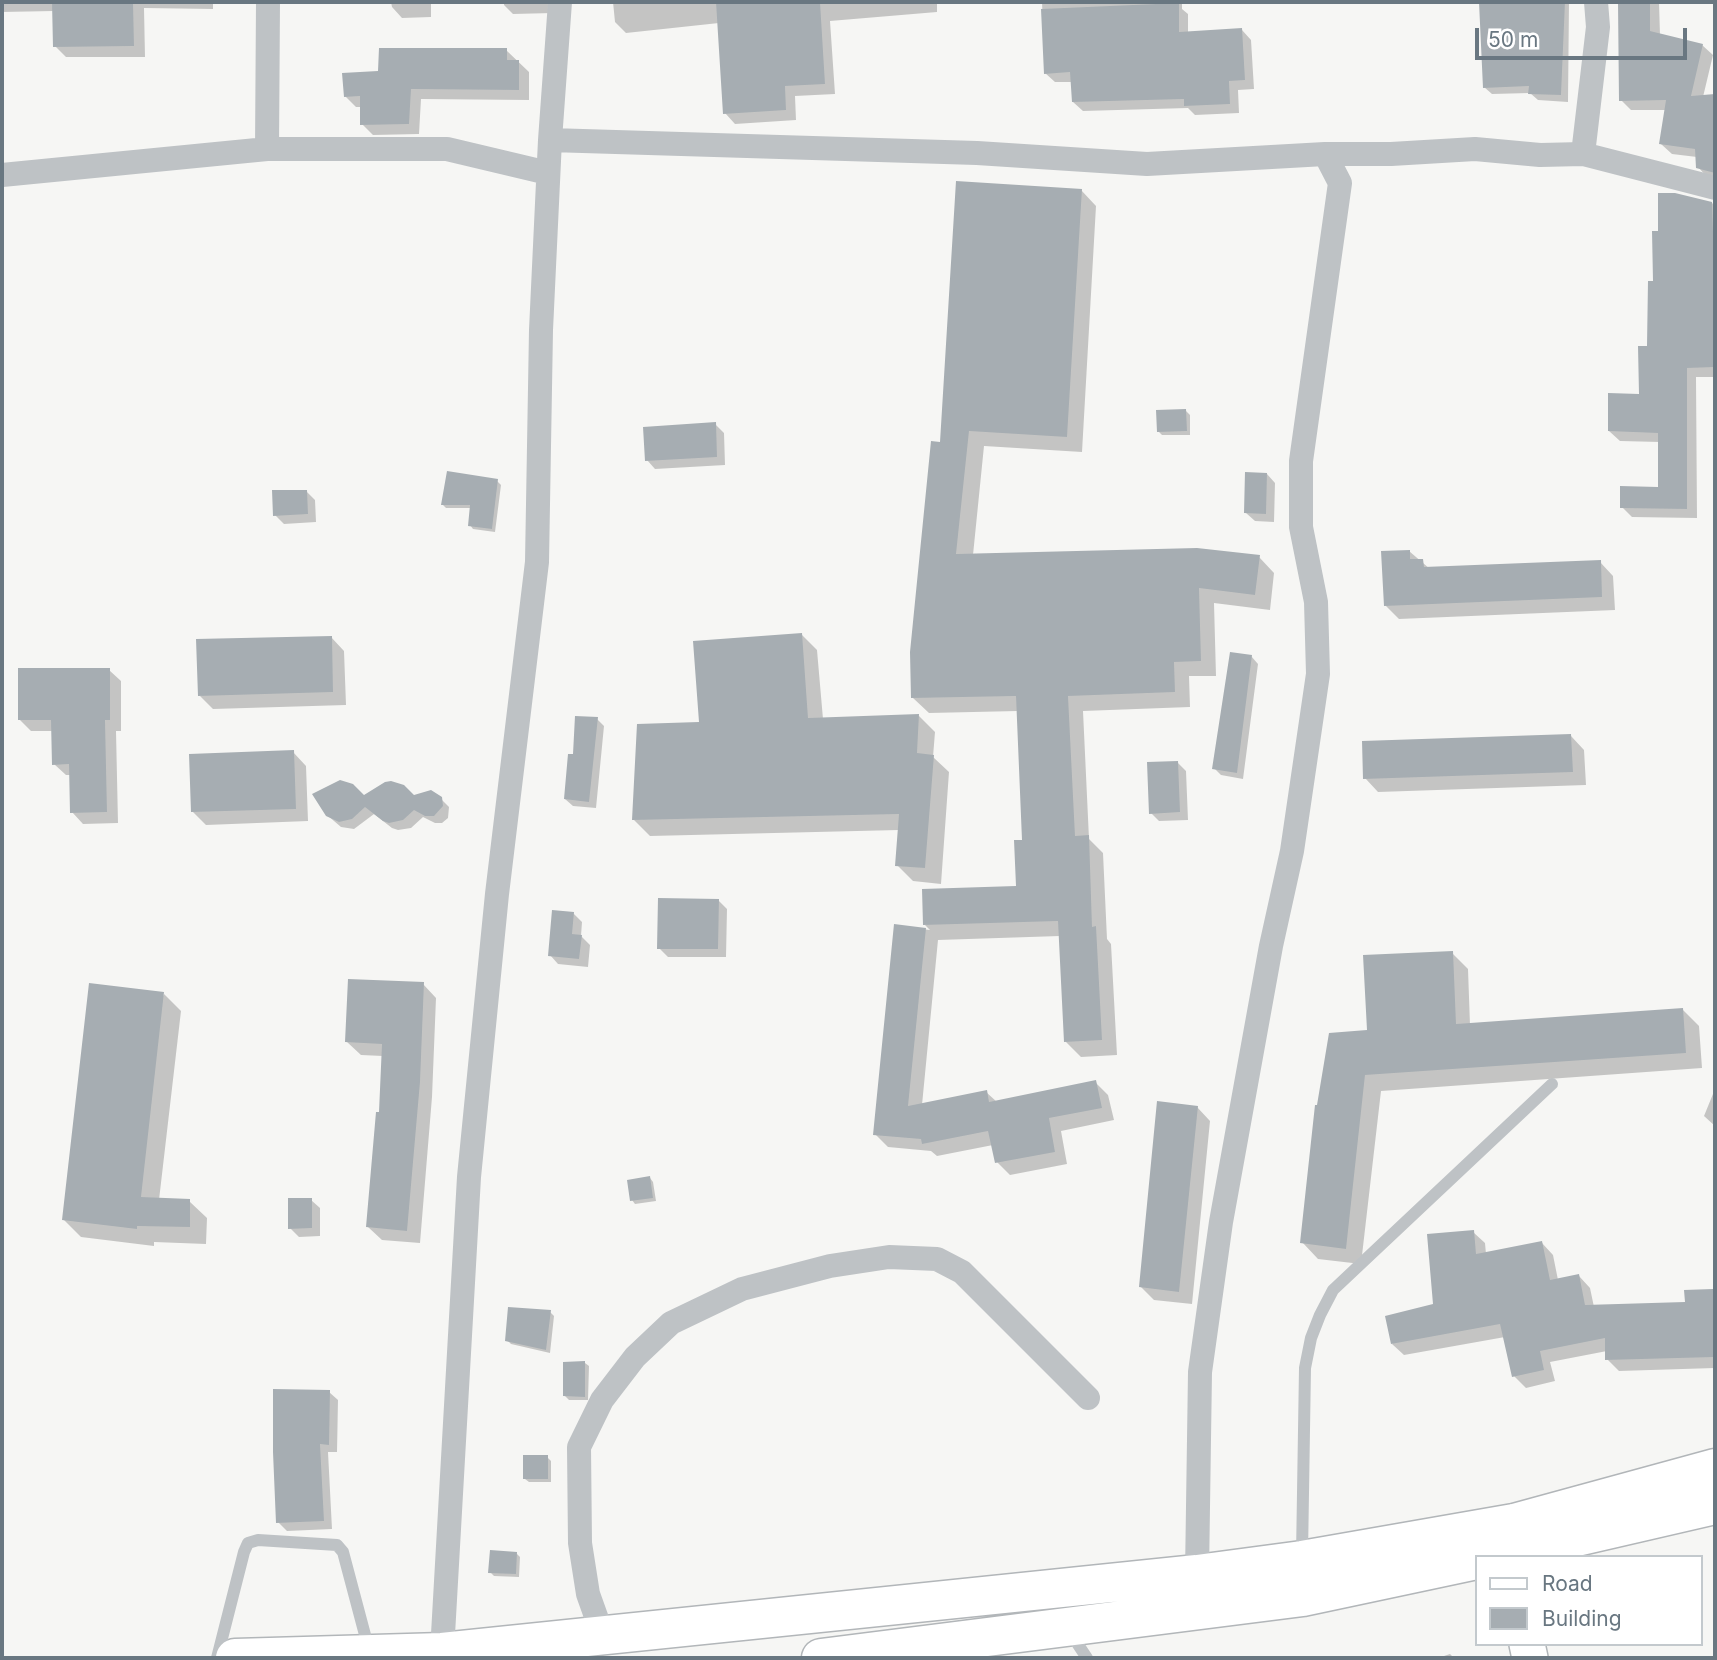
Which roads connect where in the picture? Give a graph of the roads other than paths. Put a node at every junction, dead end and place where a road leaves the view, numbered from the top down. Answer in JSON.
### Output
{"nodes":[{"id":1,"x":268,"y":2,"type":"edge"},
{"id":2,"x":560,"y":2,"type":"edge"},
{"id":3,"x":1597,"y":2,"type":"edge"},
{"id":4,"x":550,"y":140,"type":"junction"},
{"id":5,"x":267,"y":149,"type":"junction"},
{"id":6,"x":1325,"y":154,"type":"junction"},
{"id":7,"x":1391,"y":154,"type":"junction"},
{"id":8,"x":1583,"y":154,"type":"junction"},
{"id":9,"x":548,"y":173,"type":"junction"},
{"id":10,"x":2,"y":175,"type":"edge"},
{"id":11,"x":1340,"y":183,"type":"junction"},
{"id":12,"x":1715,"y":188,"type":"edge"},
{"id":13,"x":1552,"y":1084,"type":"dead end"},
{"id":14,"x":1088,"y":1398,"type":"dead end"},
{"id":15,"x":1715,"y":1468,"type":"edge"},
{"id":16,"x":1715,"y":1505,"type":"edge"},
{"id":17,"x":1500,"y":1555,"type":"edge"},
{"id":18,"x":1476,"y":1558,"type":"edge"},
{"id":19,"x":1197,"y":1574,"type":"junction"},
{"id":20,"x":1303,"y":1578,"type":"junction"},
{"id":21,"x":603,"y":1636,"type":"junction"},
{"id":22,"x":1077,"y":1643,"type":"edge"},
{"id":23,"x":442,"y":1652,"type":"junction"},
{"id":24,"x":369,"y":1654,"type":"junction"},
{"id":25,"x":840,"y":1657,"type":"edge"},
{"id":26,"x":217,"y":1658,"type":"edge"},
{"id":27,"x":235,"y":1658,"type":"edge"}],
"edges":[{"from":1,"to":5,"type":"street"},
{"from":2,"to":4,"type":"street"},
{"from":3,"to":8,"type":"street"},
{"from":4,"to":6,"type":"street"},
{"from":4,"to":9,"type":"street"},
{"from":5,"to":9,"type":"street"},
{"from":5,"to":10,"type":"street"},
{"from":6,"to":7,"type":"street"},
{"from":6,"to":11,"type":"street"},
{"from":7,"to":8,"type":"street"},
{"from":7,"to":11,"type":"street"},
{"from":8,"to":12,"type":"street"},
{"from":9,"to":23,"type":"street"},
{"from":11,"to":19,"type":"street"},
{"from":13,"to":20,"type":"lane"},
{"from":14,"to":21,"type":"street"},
{"from":15,"to":20,"type":"main road"},
{"from":16,"to":17,"type":"main road"},
{"from":18,"to":20,"type":"main road"},
{"from":19,"to":20,"type":"main road"},
{"from":19,"to":21,"type":"main road"},
{"from":20,"to":22,"type":"main road"},
{"from":21,"to":23,"type":"main road"},
{"from":22,"to":25,"type":"main road"},
{"from":23,"to":24,"type":"main road"},
{"from":24,"to":26,"type":"lane"},
{"from":24,"to":27,"type":"main road"}]}
